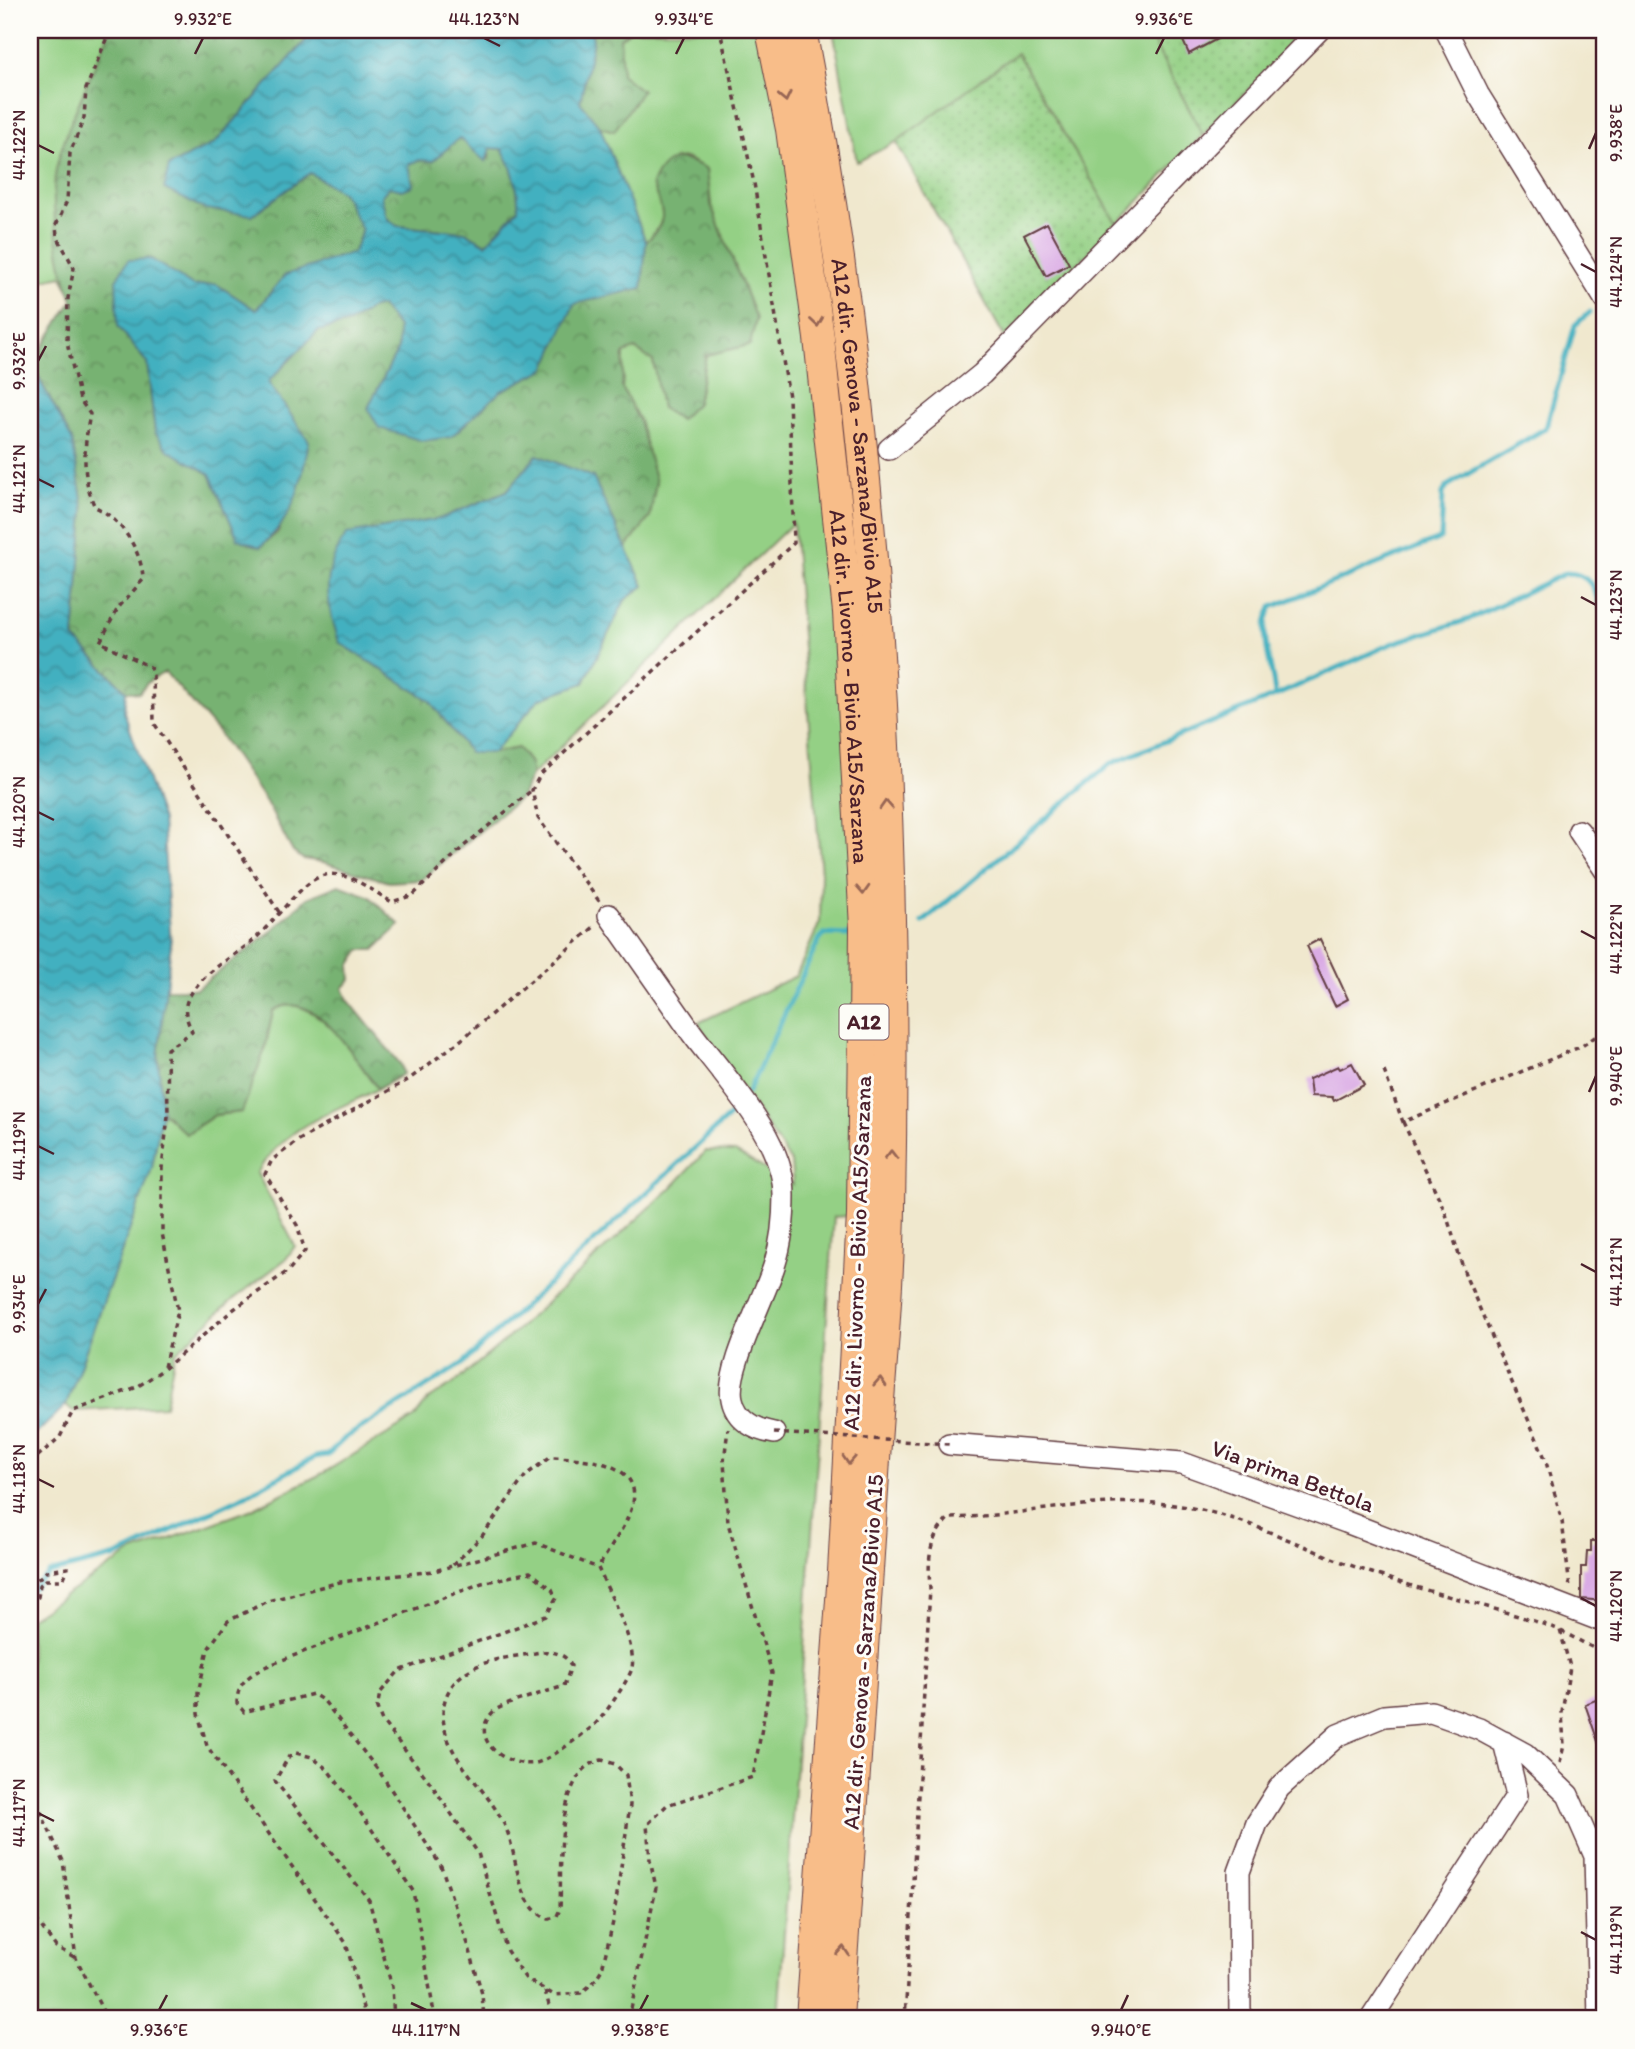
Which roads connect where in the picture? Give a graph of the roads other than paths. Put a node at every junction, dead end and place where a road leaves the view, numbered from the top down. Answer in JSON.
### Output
{"nodes":[{"id":1,"x":771,"y":30,"type":"edge"},
{"id":2,"x":801,"y":30,"type":"edge"},
{"id":3,"x":1319,"y":30,"type":"edge"},
{"id":4,"x":1446,"y":30,"type":"edge"},
{"id":5,"x":1605,"y":299,"type":"edge"},
{"id":6,"x":889,"y":449,"type":"dead end"},
{"id":7,"x":1579,"y":831,"type":"dead end"},
{"id":8,"x":1605,"y":870,"type":"edge"},
{"id":9,"x":609,"y":915,"type":"road end"},
{"id":10,"x":774,"y":1433,"type":"road end"},
{"id":11,"x":948,"y":1444,"type":"road end"},
{"id":12,"x":1605,"y":1622,"type":"edge"},
{"id":13,"x":1504,"y":1742,"type":"junction"},
{"id":14,"x":811,"y":2019,"type":"edge"},
{"id":15,"x":838,"y":2019,"type":"edge"},
{"id":16,"x":1240,"y":2019,"type":"edge"},
{"id":17,"x":1371,"y":2019,"type":"edge"},
{"id":18,"x":1599,"y":2019,"type":"edge"}],
"edges":[{"from":1,"to":14,"type":"highway","name":"A12 dir. Livorno - Bivio A15/Sarzana","number":"A12","one_way":true},
{"from":15,"to":2,"type":"highway","name":"A12 dir. Genova - Sarzana/Bivio A15","number":"A12","one_way":true},
{"from":3,"to":6,"type":"street"},
{"from":4,"to":5,"type":"street"},
{"from":7,"to":8,"type":"street"},
{"from":9,"to":10,"type":"street"},
{"from":11,"to":12,"type":"street","name":"Via prima Bettola"},
{"from":13,"to":16,"type":"street"},
{"from":13,"to":17,"type":"street"},
{"from":13,"to":18,"type":"street"}]}
